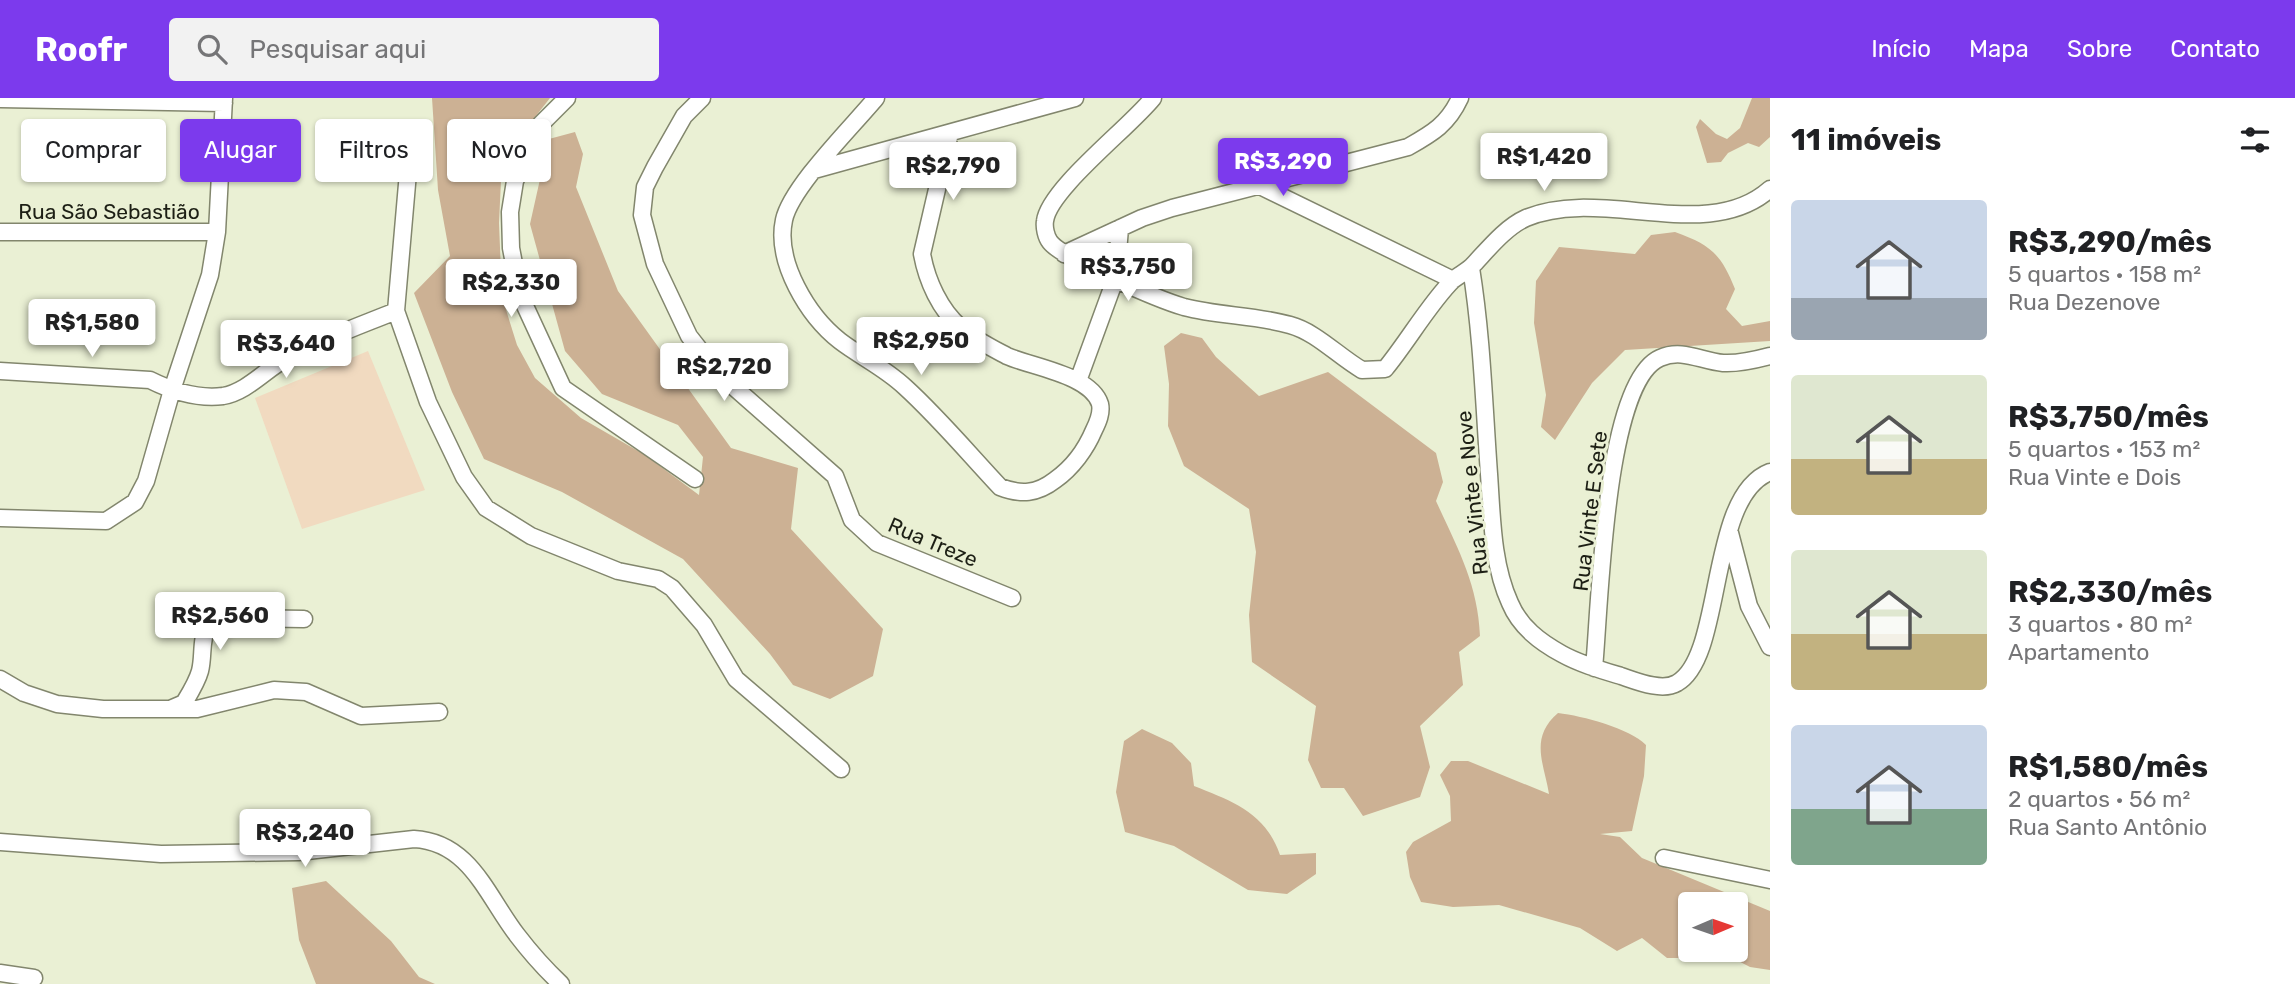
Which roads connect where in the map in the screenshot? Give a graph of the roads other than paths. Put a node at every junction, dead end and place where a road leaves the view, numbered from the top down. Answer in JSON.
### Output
{"nodes":[{"id":1,"x":568,"y":98,"type":"edge"},
{"id":2,"x":702,"y":98,"type":"edge"},
{"id":3,"x":876,"y":98,"type":"edge"},
{"id":4,"x":1075,"y":98,"type":"edge"},
{"id":5,"x":1153,"y":98,"type":"edge"},
{"id":6,"x":1460,"y":98,"type":"edge"},
{"id":7,"x":0,"y":99,"type":"edge"},
{"id":8,"x":224,"y":101,"type":"edge"},
{"id":9,"x":1138,"y":105,"type":"edge"},
{"id":10,"x":950,"y":132,"type":"junction"},
{"id":11,"x":814,"y":170,"type":"junction"},
{"id":12,"x":407,"y":182,"type":"edge"},
{"id":13,"x":1258,"y":186,"type":"junction"},
{"id":14,"x":1770,"y":189,"type":"edge"},
{"id":15,"x":1120,"y":229,"type":"junction"},
{"id":16,"x":0,"y":232,"type":"edge"},
{"id":17,"x":217,"y":233,"type":"junction"},
{"id":18,"x":1064,"y":254,"type":"junction"},
{"id":19,"x":1471,"y":268,"type":"junction"},
{"id":20,"x":1115,"y":277,"type":"junction"},
{"id":21,"x":1453,"y":280,"type":"junction"},
{"id":22,"x":396,"y":311,"type":"junction"},
{"id":23,"x":1770,"y":356,"type":"edge"},
{"id":24,"x":0,"y":371,"type":"edge"},
{"id":25,"x":1078,"y":381,"type":"junction"},
{"id":26,"x":172,"y":390,"type":"junction"},
{"id":27,"x":1770,"y":472,"type":"edge"},
{"id":28,"x":695,"y":479,"type":"dead end"},
{"id":29,"x":0,"y":518,"type":"edge"},
{"id":30,"x":1729,"y":531,"type":"junction"},
{"id":31,"x":1012,"y":598,"type":"dead end"},
{"id":32,"x":304,"y":619,"type":"dead end"},
{"id":33,"x":1770,"y":647,"type":"edge"},
{"id":34,"x":1594,"y":668,"type":"junction"},
{"id":35,"x":0,"y":679,"type":"edge"},
{"id":36,"x":168,"y":709,"type":"junction"},
{"id":37,"x":439,"y":712,"type":"dead end"},
{"id":38,"x":842,"y":769,"type":"dead end"},
{"id":39,"x":0,"y":842,"type":"edge"},
{"id":40,"x":1664,"y":858,"type":"dead end"},
{"id":41,"x":1770,"y":880,"type":"edge"},
{"id":42,"x":0,"y":974,"type":"edge"},
{"id":43,"x":34,"y":978,"type":"dead end"},
{"id":44,"x":561,"y":984,"type":"edge"}],
"edges":[{"from":1,"to":28,"type":"street"},
{"from":2,"to":31,"type":"street","name":"Rua Treze"},
{"from":3,"to":11,"type":"street"},
{"from":4,"to":10,"type":"street"},
{"from":5,"to":9,"type":"street"},
{"from":6,"to":13,"type":"street"},
{"from":7,"to":8,"type":"street"},
{"from":8,"to":17,"type":"street"},
{"from":9,"to":18,"type":"street"},
{"from":10,"to":11,"type":"street"},
{"from":10,"to":25,"type":"street"},
{"from":11,"to":25,"type":"street"},
{"from":12,"to":22,"type":"street"},
{"from":13,"to":15,"type":"street"},
{"from":13,"to":21,"type":"street"},
{"from":14,"to":19,"type":"street"},
{"from":15,"to":18,"type":"street"},
{"from":15,"to":20,"type":"street"},
{"from":16,"to":17,"type":"street","name":"Rua São Sebastião"},
{"from":17,"to":26,"type":"street"},
{"from":18,"to":20,"type":"street"},
{"from":19,"to":21,"type":"street"},
{"from":19,"to":34,"type":"street","name":"Rua Vinte e Nove"},
{"from":20,"to":21,"type":"street"},
{"from":20,"to":25,"type":"street"},
{"from":22,"to":26,"type":"street"},
{"from":22,"to":38,"type":"street"},
{"from":23,"to":34,"type":"street","name":"Rua Vinte E Sete"},
{"from":24,"to":26,"type":"street"},
{"from":26,"to":29,"type":"street"},
{"from":27,"to":30,"type":"street","name":"Rua Vinte e Nove"},
{"from":30,"to":33,"type":"street"},
{"from":30,"to":34,"type":"street","name":"Rua Vinte e Nove"},
{"from":32,"to":36,"type":"street"},
{"from":35,"to":36,"type":"street"},
{"from":36,"to":37,"type":"street"},
{"from":39,"to":44,"type":"street"},
{"from":40,"to":41,"type":"street"},
{"from":42,"to":43,"type":"street"}]}
